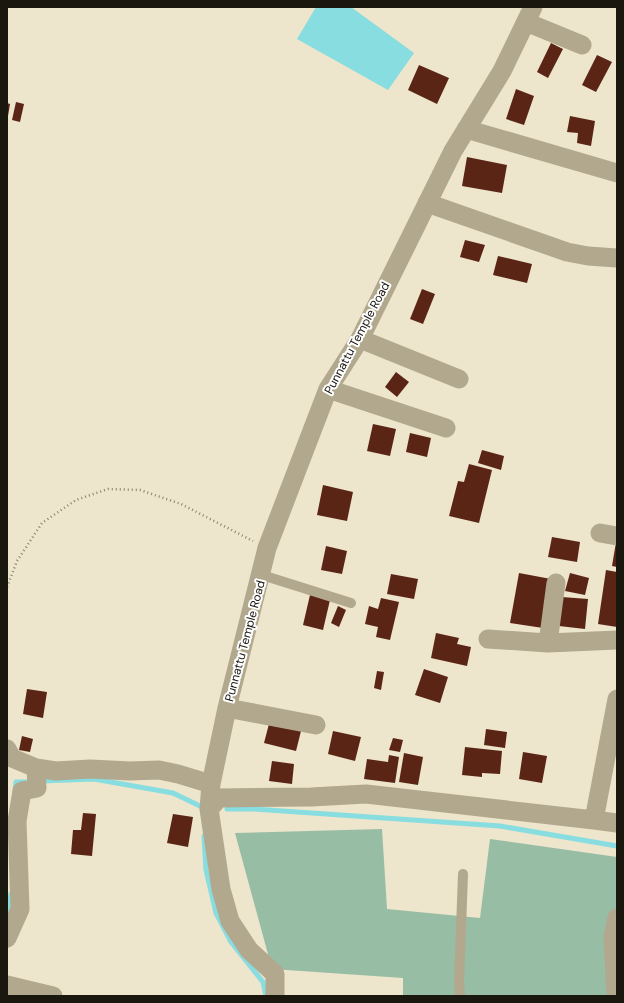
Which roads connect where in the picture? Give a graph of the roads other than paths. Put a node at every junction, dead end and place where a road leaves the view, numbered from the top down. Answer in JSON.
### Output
{"nodes":[{"id":1,"x":530,"y":15,"type":"edge"},
{"id":2,"x":582,"y":45,"type":"dead end"},
{"id":3,"x":466,"y":129,"type":"junction"},
{"id":4,"x":617,"y":173,"type":"edge"},
{"id":5,"x":427,"y":203,"type":"junction"},
{"id":6,"x":617,"y":258,"type":"edge"},
{"id":7,"x":360,"y":339,"type":"junction"},
{"id":8,"x":459,"y":379,"type":"dead end"},
{"id":9,"x":328,"y":389,"type":"junction"},
{"id":10,"x":446,"y":428,"type":"dead end"},
{"id":11,"x":262,"y":575,"type":"junction"},
{"id":12,"x":556,"y":584,"type":"dead end"},
{"id":13,"x":351,"y":603,"type":"dead end"},
{"id":14,"x":488,"y":640,"type":"dead end"},
{"id":15,"x":617,"y":640,"type":"edge"},
{"id":16,"x":548,"y":643,"type":"junction"},
{"id":17,"x":617,"y":700,"type":"edge"},
{"id":18,"x":227,"y":708,"type":"junction"},
{"id":19,"x":316,"y":725,"type":"dead end"},
{"id":20,"x":7,"y":749,"type":"edge"},
{"id":21,"x":36,"y":776,"type":"junction"},
{"id":22,"x":211,"y":784,"type":"junction"},
{"id":23,"x":209,"y":809,"type":"junction"},
{"id":24,"x":594,"y":820,"type":"junction"},
{"id":25,"x":617,"y":823,"type":"edge"},
{"id":26,"x":463,"y":874,"type":"dead end"},
{"id":27,"x":617,"y":918,"type":"edge"},
{"id":28,"x":7,"y":938,"type":"edge"},
{"id":29,"x":7,"y":985,"type":"edge"},
{"id":30,"x":53,"y":996,"type":"edge"},
{"id":31,"x":275,"y":996,"type":"edge"},
{"id":32,"x":460,"y":996,"type":"edge"},
{"id":33,"x":616,"y":996,"type":"edge"}],
"edges":[{"from":1,"to":2,"type":"street"},
{"from":1,"to":3,"type":"street","name":"Punnattu Temple Road"},
{"from":3,"to":4,"type":"street"},
{"from":3,"to":5,"type":"street","name":"Punnattu Temple Road"},
{"from":5,"to":6,"type":"street"},
{"from":5,"to":7,"type":"street","name":"Punnattu Temple Road"},
{"from":7,"to":8,"type":"street"},
{"from":7,"to":9,"type":"street","name":"Punnattu Temple Road"},
{"from":9,"to":10,"type":"street"},
{"from":9,"to":11,"type":"street","name":"Punnattu Temple Road"},
{"from":11,"to":13,"type":"lane"},
{"from":11,"to":18,"type":"street","name":"Punnattu Temple Road"},
{"from":12,"to":16,"type":"street"},
{"from":14,"to":16,"type":"street"},
{"from":15,"to":16,"type":"street"},
{"from":17,"to":24,"type":"street"},
{"from":18,"to":19,"type":"street"},
{"from":18,"to":22,"type":"street","name":"Punnattu Temple Road"},
{"from":20,"to":21,"type":"street"},
{"from":21,"to":22,"type":"street"},
{"from":21,"to":28,"type":"street"},
{"from":22,"to":23,"type":"street","name":"Punnattu Temple Road"},
{"from":23,"to":24,"type":"street"},
{"from":23,"to":31,"type":"street","name":"Punnattu Temple Road"},
{"from":24,"to":25,"type":"street"},
{"from":26,"to":32,"type":"lane"},
{"from":27,"to":33,"type":"street"},
{"from":29,"to":30,"type":"street"}]}
